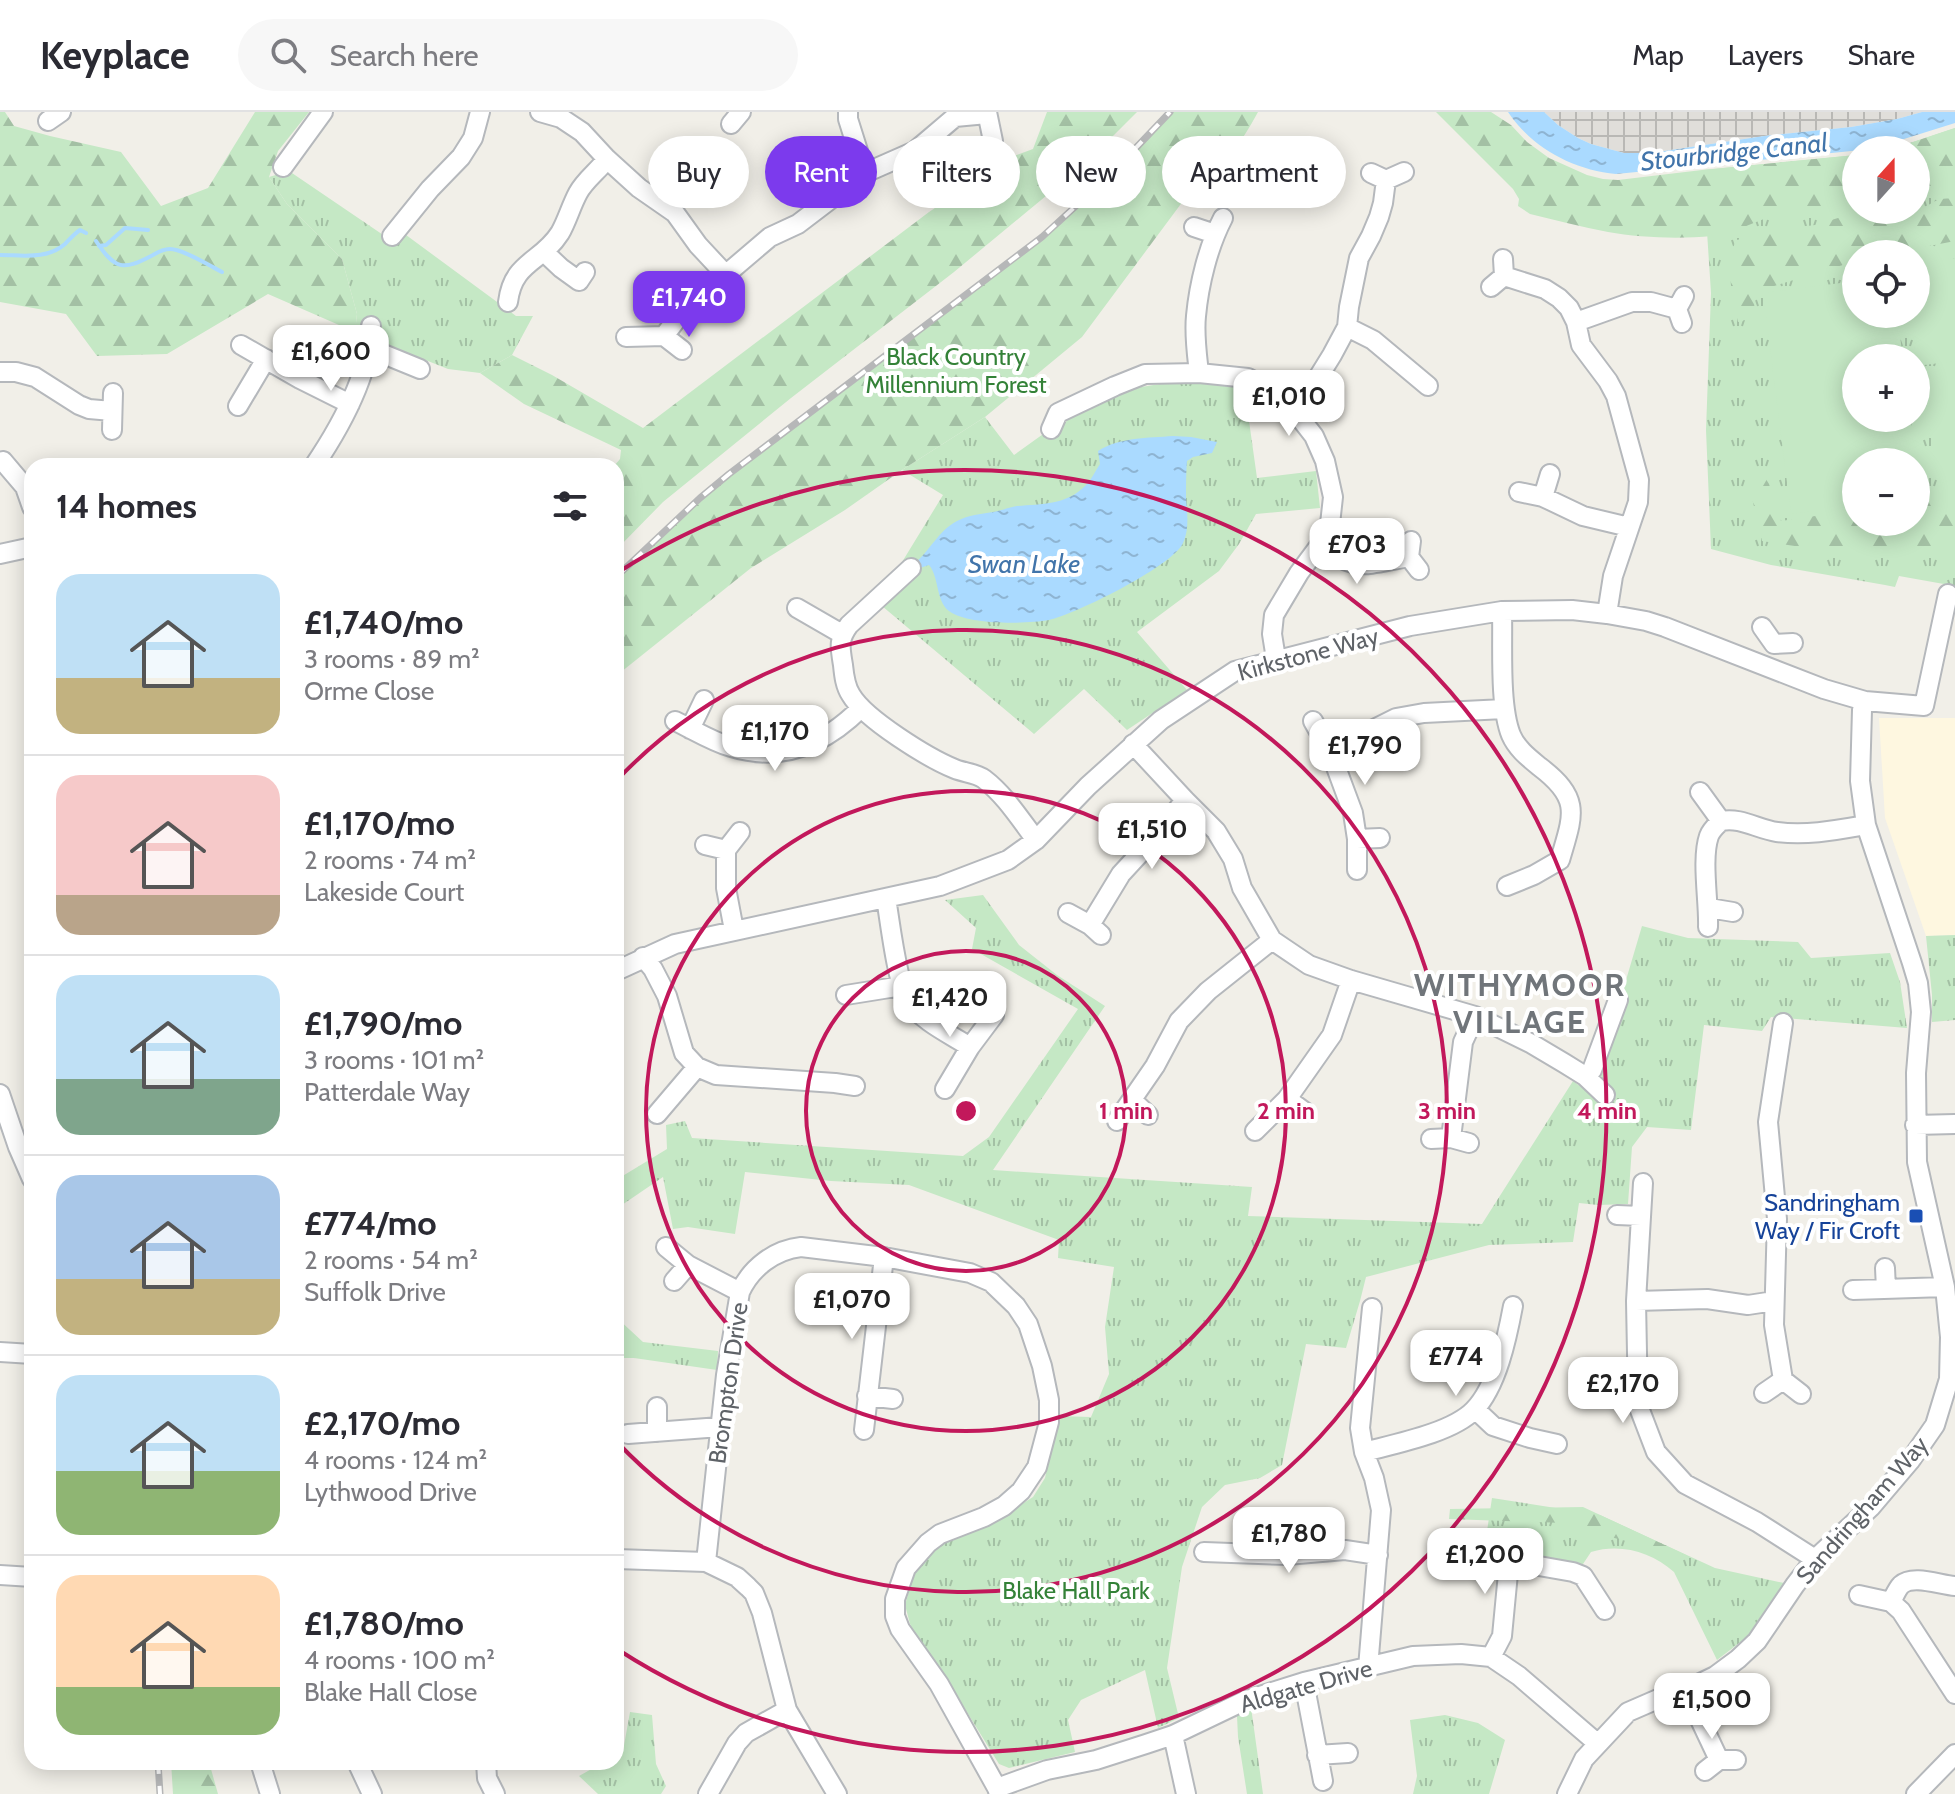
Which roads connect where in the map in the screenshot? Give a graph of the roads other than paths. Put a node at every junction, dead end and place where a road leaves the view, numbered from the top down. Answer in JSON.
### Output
{"nodes":[{"id":1,"x":323,"y":112,"type":"edge"},
{"id":2,"x":480,"y":112,"type":"edge"},
{"id":3,"x":540,"y":112,"type":"edge"},
{"id":4,"x":848,"y":112,"type":"edge"},
{"id":5,"x":987,"y":113,"type":"edge"},
{"id":6,"x":853,"y":136,"type":"edge"},
{"id":7,"x":992,"y":136,"type":"edge"},
{"id":8,"x":607,"y":159,"type":"junction"},
{"id":9,"x":283,"y":167,"type":"dead end"},
{"id":10,"x":877,"y":168,"type":"edge"},
{"id":11,"x":1404,"y":172,"type":"dead end"},
{"id":12,"x":819,"y":208,"type":"edge"},
{"id":13,"x":1194,"y":227,"type":"dead end"},
{"id":14,"x":392,"y":236,"type":"dead end"},
{"id":15,"x":544,"y":252,"type":"junction"},
{"id":16,"x":585,"y":272,"type":"dead end"},
{"id":17,"x":1499,"y":274,"type":"dead end"},
{"id":18,"x":726,"y":275,"type":"junction"},
{"id":19,"x":508,"y":302,"type":"dead end"},
{"id":20,"x":1681,"y":309,"type":"dead end"},
{"id":21,"x":1576,"y":322,"type":"junction"},
{"id":22,"x":371,"y":326,"type":"dead end"},
{"id":23,"x":1347,"y":327,"type":"junction"},
{"id":24,"x":664,"y":336,"type":"junction"},
{"id":25,"x":626,"y":337,"type":"dead end"},
{"id":26,"x":241,"y":345,"type":"dead end"},
{"id":27,"x":371,"y":349,"type":"junction"},
{"id":28,"x":682,"y":350,"type":"dead end"},
{"id":29,"x":266,"y":359,"type":"junction"},
{"id":30,"x":420,"y":369,"type":"dead end"},
{"id":31,"x":0,"y":372,"type":"edge"},
{"id":32,"x":1199,"y":373,"type":"junction"},
{"id":33,"x":1432,"y":388,"type":"dead end"},
{"id":34,"x":1048,"y":395,"type":"dead end"},
{"id":35,"x":350,"y":404,"type":"junction"},
{"id":36,"x":1289,"y":404,"type":"junction"},
{"id":37,"x":238,"y":406,"type":"dead end"},
{"id":38,"x":112,"y":430,"type":"dead end"},
{"id":39,"x":324,"y":458,"type":"edge"},
{"id":40,"x":3,"y":461,"type":"dead end"},
{"id":41,"x":1550,"y":474,"type":"dead end"},
{"id":42,"x":24,"y":486,"type":"edge"},
{"id":43,"x":1519,"y":492,"type":"dead end"},
{"id":44,"x":1543,"y":497,"type":"junction"},
{"id":45,"x":1629,"y":527,"type":"junction"},
{"id":46,"x":1321,"y":546,"type":"junction"},
{"id":47,"x":24,"y":549,"type":"edge"},
{"id":48,"x":0,"y":554,"type":"edge"},
{"id":49,"x":1413,"y":556,"type":"dead end"},
{"id":50,"x":911,"y":568,"type":"dead end"},
{"id":51,"x":877,"y":571,"type":"dead end"},
{"id":52,"x":892,"y":584,"type":"junction"},
{"id":53,"x":1948,"y":594,"type":"dead end"},
{"id":54,"x":797,"y":608,"type":"dead end"},
{"id":55,"x":1502,"y":611,"type":"junction"},
{"id":56,"x":1607,"y":614,"type":"junction"},
{"id":57,"x":1762,"y":627,"type":"dead end"},
{"id":58,"x":842,"y":634,"type":"junction"},
{"id":59,"x":1935,"y":653,"type":"junction"},
{"id":60,"x":1955,"y":654,"type":"edge"},
{"id":61,"x":1276,"y":659,"type":"junction"},
{"id":62,"x":1764,"y":666,"type":"junction"},
{"id":63,"x":704,"y":700,"type":"dead end"},
{"id":64,"x":1865,"y":701,"type":"junction"},
{"id":65,"x":861,"y":708,"type":"junction"},
{"id":66,"x":1504,"y":709,"type":"junction"},
{"id":67,"x":1313,"y":721,"type":"dead end"},
{"id":68,"x":1133,"y":744,"type":"junction"},
{"id":69,"x":1330,"y":751,"type":"junction"},
{"id":70,"x":1700,"y":792,"type":"dead end"},
{"id":71,"x":1185,"y":800,"type":"junction"},
{"id":72,"x":1721,"y":821,"type":"junction"},
{"id":73,"x":1866,"y":825,"type":"junction"},
{"id":74,"x":740,"y":832,"type":"dead end"},
{"id":75,"x":1380,"y":838,"type":"dead end"},
{"id":76,"x":1357,"y":839,"type":"junction"},
{"id":77,"x":1036,"y":840,"type":"junction"},
{"id":78,"x":705,"y":845,"type":"dead end"},
{"id":79,"x":726,"y":850,"type":"junction"},
{"id":80,"x":1357,"y":870,"type":"dead end"},
{"id":81,"x":1507,"y":886,"type":"dead end"},
{"id":82,"x":886,"y":898,"type":"junction"},
{"id":83,"x":1709,"y":908,"type":"junction"},
{"id":84,"x":1733,"y":912,"type":"dead end"},
{"id":85,"x":1068,"y":913,"type":"dead end"},
{"id":86,"x":1708,"y":927,"type":"dead end"},
{"id":87,"x":734,"y":930,"type":"junction"},
{"id":88,"x":1272,"y":940,"type":"junction"},
{"id":89,"x":643,"y":957,"type":"junction"},
{"id":90,"x":624,"y":967,"type":"edge"},
{"id":91,"x":1351,"y":980,"type":"junction"},
{"id":92,"x":902,"y":986,"type":"junction"},
{"id":93,"x":846,"y":995,"type":"dead end"},
{"id":94,"x":1618,"y":1000,"type":"dead end"},
{"id":95,"x":994,"y":1015,"type":"dead end"},
{"id":96,"x":1475,"y":1016,"type":"junction"},
{"id":97,"x":1783,"y":1023,"type":"dead end"},
{"id":98,"x":970,"y":1047,"type":"junction"},
{"id":99,"x":697,"y":1067,"type":"junction"},
{"id":100,"x":1585,"y":1076,"type":"junction"},
{"id":101,"x":855,"y":1086,"type":"dead end"},
{"id":102,"x":945,"y":1089,"type":"dead end"},
{"id":103,"x":0,"y":1094,"type":"edge"},
{"id":104,"x":1605,"y":1095,"type":"dead end"},
{"id":105,"x":1287,"y":1099,"type":"junction"},
{"id":106,"x":1132,"y":1100,"type":"junction"},
{"id":107,"x":1305,"y":1112,"type":"dead end"},
{"id":108,"x":657,"y":1114,"type":"dead end"},
{"id":109,"x":1148,"y":1115,"type":"dead end"},
{"id":110,"x":1117,"y":1121,"type":"dead end"},
{"id":111,"x":1955,"y":1124,"type":"edge"},
{"id":112,"x":1915,"y":1125,"type":"junction"},
{"id":113,"x":1255,"y":1131,"type":"dead end"},
{"id":114,"x":1431,"y":1139,"type":"dead end"},
{"id":115,"x":9,"y":1147,"type":"edge"},
{"id":116,"x":24,"y":1168,"type":"edge"},
{"id":117,"x":1643,"y":1183,"type":"dead end"},
{"id":118,"x":1617,"y":1215,"type":"dead end"},
{"id":119,"x":1641,"y":1216,"type":"junction"},
{"id":120,"x":666,"y":1247,"type":"dead end"},
{"id":121,"x":884,"y":1257,"type":"junction"},
{"id":122,"x":688,"y":1265,"type":"junction"},
{"id":123,"x":1885,"y":1268,"type":"dead end"},
{"id":124,"x":674,"y":1281,"type":"dead end"},
{"id":125,"x":1945,"y":1287,"type":"junction"},
{"id":126,"x":1886,"y":1289,"type":"junction"},
{"id":127,"x":1853,"y":1290,"type":"dead end"},
{"id":128,"x":740,"y":1292,"type":"junction"},
{"id":129,"x":1636,"y":1301,"type":"junction"},
{"id":130,"x":1774,"y":1301,"type":"junction"},
{"id":131,"x":1513,"y":1306,"type":"dead end"},
{"id":132,"x":1372,"y":1308,"type":"dead end"},
{"id":133,"x":0,"y":1352,"type":"edge"},
{"id":134,"x":24,"y":1354,"type":"edge"},
{"id":135,"x":1783,"y":1380,"type":"junction"},
{"id":136,"x":1952,"y":1380,"type":"edge"},
{"id":137,"x":1764,"y":1393,"type":"dead end"},
{"id":138,"x":1801,"y":1394,"type":"dead end"},
{"id":139,"x":867,"y":1396,"type":"junction"},
{"id":140,"x":893,"y":1399,"type":"dead end"},
{"id":141,"x":657,"y":1407,"type":"dead end"},
{"id":142,"x":1475,"y":1409,"type":"junction"},
{"id":143,"x":720,"y":1427,"type":"junction"},
{"id":144,"x":864,"y":1430,"type":"dead end"},
{"id":145,"x":657,"y":1432,"type":"junction"},
{"id":146,"x":628,"y":1434,"type":"dead end"},
{"id":147,"x":1557,"y":1444,"type":"dead end"},
{"id":148,"x":1364,"y":1452,"type":"junction"},
{"id":149,"x":1204,"y":1552,"type":"dead end"},
{"id":150,"x":1378,"y":1555,"type":"junction"},
{"id":151,"x":624,"y":1559,"type":"edge"},
{"id":152,"x":1815,"y":1559,"type":"junction"},
{"id":153,"x":706,"y":1562,"type":"junction"},
{"id":154,"x":0,"y":1575,"type":"edge"},
{"id":155,"x":24,"y":1576,"type":"edge"},
{"id":156,"x":1955,"y":1586,"type":"edge"},
{"id":157,"x":1859,"y":1595,"type":"dead end"},
{"id":158,"x":1891,"y":1602,"type":"junction"},
{"id":159,"x":1605,"y":1610,"type":"dead end"},
{"id":160,"x":1491,"y":1657,"type":"junction"},
{"id":161,"x":1368,"y":1668,"type":"junction"},
{"id":162,"x":1304,"y":1682,"type":"junction"},
{"id":163,"x":1686,"y":1690,"type":"junction"},
{"id":164,"x":1955,"y":1694,"type":"edge"},
{"id":165,"x":787,"y":1710,"type":"junction"},
{"id":166,"x":1173,"y":1735,"type":"junction"},
{"id":167,"x":1597,"y":1743,"type":"junction"},
{"id":168,"x":1954,"y":1750,"type":"edge"},
{"id":169,"x":1348,"y":1753,"type":"dead end"},
{"id":170,"x":1317,"y":1755,"type":"junction"},
{"id":171,"x":1720,"y":1764,"type":"dead end"},
{"id":172,"x":262,"y":1770,"type":"edge"},
{"id":173,"x":361,"y":1770,"type":"edge"},
{"id":174,"x":486,"y":1770,"type":"edge"},
{"id":175,"x":1323,"y":1781,"type":"dead end"},
{"id":176,"x":998,"y":1791,"type":"edge"},
{"id":177,"x":270,"y":1794,"type":"edge"},
{"id":178,"x":372,"y":1794,"type":"edge"},
{"id":179,"x":495,"y":1794,"type":"edge"},
{"id":180,"x":708,"y":1794,"type":"edge"},
{"id":181,"x":837,"y":1794,"type":"edge"},
{"id":182,"x":1186,"y":1794,"type":"edge"},
{"id":183,"x":1567,"y":1794,"type":"edge"},
{"id":184,"x":1916,"y":1794,"type":"edge"}],
"edges":[{"from":1,"to":9,"type":"street"},
{"from":2,"to":14,"type":"street"},
{"from":3,"to":8,"type":"street"},
{"from":4,"to":6,"type":"street"},
{"from":5,"to":7,"type":"street"},
{"from":5,"to":10,"type":"street"},
{"from":8,"to":15,"type":"street"},
{"from":8,"to":18,"type":"street"},
{"from":11,"to":23,"type":"street"},
{"from":12,"to":18,"type":"street"},
{"from":13,"to":32,"type":"street"},
{"from":15,"to":16,"type":"street"},
{"from":15,"to":19,"type":"street"},
{"from":17,"to":21,"type":"street"},
{"from":18,"to":24,"type":"street"},
{"from":20,"to":21,"type":"street"},
{"from":21,"to":45,"type":"street"},
{"from":22,"to":27,"type":"street"},
{"from":23,"to":33,"type":"street"},
{"from":23,"to":36,"type":"street"},
{"from":24,"to":25,"type":"street"},
{"from":24,"to":28,"type":"street"},
{"from":26,"to":29,"type":"street"},
{"from":27,"to":30,"type":"street"},
{"from":27,"to":35,"type":"street"},
{"from":29,"to":35,"type":"street"},
{"from":29,"to":37,"type":"street"},
{"from":31,"to":38,"type":"street"},
{"from":32,"to":34,"type":"street"},
{"from":32,"to":36,"type":"street"},
{"from":35,"to":39,"type":"street"},
{"from":36,"to":46,"type":"street"},
{"from":40,"to":42,"type":"street"},
{"from":41,"to":44,"type":"street"},
{"from":43,"to":44,"type":"street"},
{"from":44,"to":45,"type":"street"},
{"from":45,"to":56,"type":"street"},
{"from":46,"to":49,"type":"street"},
{"from":46,"to":61,"type":"street"},
{"from":47,"to":48,"type":"street"},
{"from":50,"to":52,"type":"street"},
{"from":51,"to":52,"type":"street"},
{"from":52,"to":58,"type":"street"},
{"from":53,"to":59,"type":"street"},
{"from":54,"to":58,"type":"street"},
{"from":55,"to":56,"type":"street","name":"Kirkstone Way"},
{"from":55,"to":61,"type":"street","name":"Kirkstone Way"},
{"from":55,"to":66,"type":"street"},
{"from":56,"to":62,"type":"street","name":"Kirkstone Way"},
{"from":57,"to":62,"type":"street"},
{"from":58,"to":65,"type":"street"},
{"from":59,"to":60,"type":"street"},
{"from":59,"to":64,"type":"street","name":"Kirkstone Way"},
{"from":61,"to":68,"type":"street","name":"Kirkstone Way"},
{"from":62,"to":64,"type":"street","name":"Kirkstone Way"},
{"from":63,"to":65,"type":"street"},
{"from":64,"to":73,"type":"street","name":"Sandringham Way"},
{"from":65,"to":77,"type":"street"},
{"from":66,"to":69,"type":"street"},
{"from":66,"to":81,"type":"street"},
{"from":67,"to":69,"type":"street"},
{"from":68,"to":71,"type":"street"},
{"from":68,"to":77,"type":"street","name":"Kirkstone Way"},
{"from":69,"to":76,"type":"street"},
{"from":70,"to":72,"type":"street"},
{"from":71,"to":85,"type":"street"},
{"from":71,"to":88,"type":"street"},
{"from":72,"to":73,"type":"street"},
{"from":72,"to":83,"type":"street"},
{"from":73,"to":112,"type":"street","name":"Sandringham Way"},
{"from":74,"to":79,"type":"street"},
{"from":75,"to":76,"type":"street"},
{"from":76,"to":80,"type":"street"},
{"from":77,"to":82,"type":"street","name":"Kirkstone Way"},
{"from":78,"to":79,"type":"street"},
{"from":79,"to":87,"type":"street"},
{"from":82,"to":87,"type":"street","name":"Kirkstone Way"},
{"from":82,"to":92,"type":"street"},
{"from":83,"to":84,"type":"street"},
{"from":83,"to":86,"type":"street"},
{"from":87,"to":89,"type":"street","name":"Kirkstone Way"},
{"from":88,"to":91,"type":"street"},
{"from":88,"to":106,"type":"street"},
{"from":89,"to":90,"type":"street","name":"Kirkstone Way"},
{"from":89,"to":99,"type":"street"},
{"from":91,"to":96,"type":"street"},
{"from":91,"to":105,"type":"street"},
{"from":92,"to":93,"type":"street"},
{"from":92,"to":98,"type":"street"},
{"from":94,"to":100,"type":"street"},
{"from":95,"to":98,"type":"street"},
{"from":96,"to":100,"type":"street"},
{"from":96,"to":114,"type":"street"},
{"from":97,"to":130,"type":"street"},
{"from":98,"to":102,"type":"street"},
{"from":99,"to":101,"type":"street"},
{"from":99,"to":108,"type":"street"},
{"from":100,"to":104,"type":"street"},
{"from":103,"to":115,"type":"street"},
{"from":105,"to":107,"type":"street"},
{"from":105,"to":113,"type":"street"},
{"from":106,"to":109,"type":"street"},
{"from":106,"to":110,"type":"street"},
{"from":111,"to":112,"type":"street"},
{"from":112,"to":125,"type":"street","name":"Sandringham Way"},
{"from":115,"to":116,"type":"street"},
{"from":117,"to":119,"type":"street"},
{"from":118,"to":119,"type":"street"},
{"from":119,"to":129,"type":"street"},
{"from":120,"to":122,"type":"street"},
{"from":121,"to":128,"type":"street","name":"Brompton Drive"},
{"from":121,"to":139,"type":"street"},
{"from":121,"to":176,"type":"street","name":"Brompton Drive"},
{"from":122,"to":124,"type":"street"},
{"from":122,"to":128,"type":"street"},
{"from":123,"to":126,"type":"street"},
{"from":125,"to":126,"type":"street"},
{"from":125,"to":136,"type":"street","name":"Sandringham Way"},
{"from":126,"to":127,"type":"street"},
{"from":128,"to":143,"type":"street","name":"Brompton Drive"},
{"from":129,"to":130,"type":"street"},
{"from":129,"to":152,"type":"street"},
{"from":130,"to":135,"type":"street"},
{"from":131,"to":142,"type":"street"},
{"from":132,"to":148,"type":"street"},
{"from":133,"to":134,"type":"street"},
{"from":135,"to":137,"type":"street"},
{"from":135,"to":138,"type":"street"},
{"from":136,"to":152,"type":"street","name":"Sandringham Way"},
{"from":139,"to":140,"type":"street"},
{"from":139,"to":144,"type":"street"},
{"from":141,"to":145,"type":"street"},
{"from":142,"to":147,"type":"street"},
{"from":142,"to":148,"type":"street"},
{"from":143,"to":145,"type":"street"},
{"from":143,"to":153,"type":"street","name":"Brompton Drive"},
{"from":145,"to":146,"type":"street"},
{"from":148,"to":150,"type":"street"},
{"from":149,"to":150,"type":"street"},
{"from":150,"to":161,"type":"street"},
{"from":151,"to":153,"type":"street"},
{"from":152,"to":163,"type":"street","name":"Sandringham Way"},
{"from":153,"to":165,"type":"street"},
{"from":154,"to":155,"type":"street"},
{"from":156,"to":158,"type":"street"},
{"from":157,"to":158,"type":"street"},
{"from":158,"to":164,"type":"street"},
{"from":159,"to":160,"type":"street"},
{"from":160,"to":161,"type":"street","name":"Aldgate Drive"},
{"from":160,"to":167,"type":"street"},
{"from":161,"to":162,"type":"street","name":"Aldgate Drive"},
{"from":162,"to":166,"type":"street","name":"Aldgate Drive"},
{"from":162,"to":170,"type":"street"},
{"from":163,"to":167,"type":"street","name":"Sandringham Way"},
{"from":163,"to":171,"type":"street"},
{"from":165,"to":180,"type":"street"},
{"from":165,"to":181,"type":"street"},
{"from":166,"to":176,"type":"street","name":"Aldgate Drive"},
{"from":166,"to":182,"type":"street"},
{"from":167,"to":183,"type":"street","name":"Sandringham Way"},
{"from":168,"to":184,"type":"street"},
{"from":169,"to":170,"type":"street"},
{"from":170,"to":175,"type":"street"},
{"from":172,"to":177,"type":"street"},
{"from":173,"to":178,"type":"street"},
{"from":174,"to":179,"type":"street"}]}
